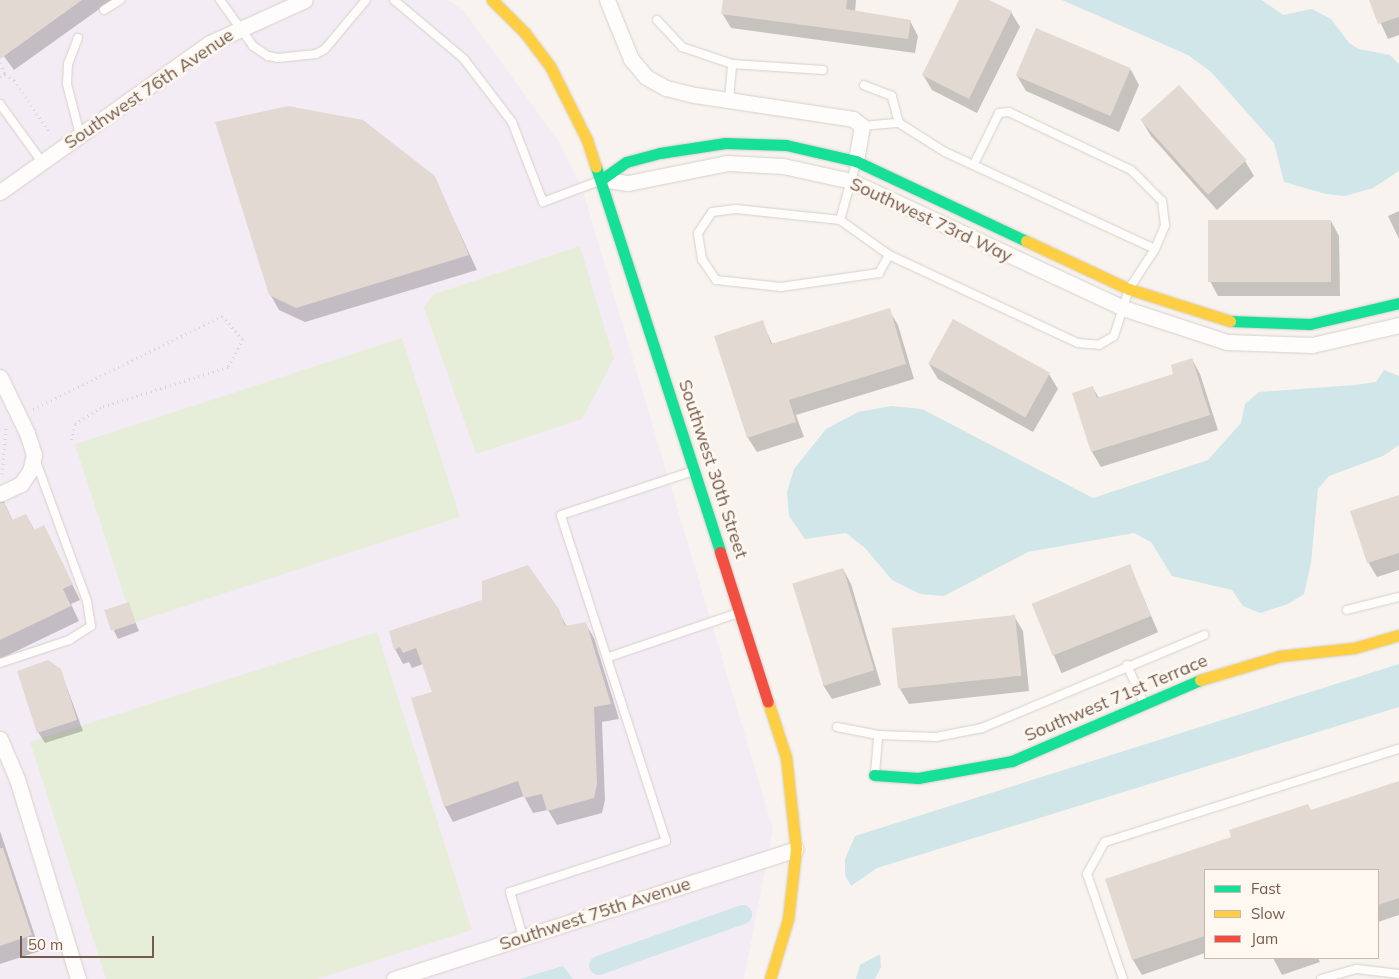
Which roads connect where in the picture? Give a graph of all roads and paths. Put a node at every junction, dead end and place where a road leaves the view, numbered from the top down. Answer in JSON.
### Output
{"nodes":[{"id":1,"x":120,"y":0,"type":"edge"},
{"id":2,"x":220,"y":0,"type":"edge"},
{"id":3,"x":305,"y":0,"type":"edge"},
{"id":4,"x":366,"y":0,"type":"edge"},
{"id":5,"x":394,"y":0,"type":"edge"},
{"id":6,"x":492,"y":0,"type":"edge"},
{"id":7,"x":607,"y":0,"type":"edge"},
{"id":8,"x":104,"y":10,"type":"dead end"},
{"id":9,"x":657,"y":20,"type":"dead end"},
{"id":10,"x":238,"y":27,"type":"junction"},
{"id":11,"x":78,"y":38,"type":"dead end"},
{"id":12,"x":0,"y":62,"type":"edge"},
{"id":13,"x":732,"y":64,"type":"junction"},
{"id":14,"x":823,"y":70,"type":"dead end"},
{"id":15,"x":5,"y":74,"type":"junction"},
{"id":16,"x":0,"y":77,"type":"edge"},
{"id":17,"x":864,"y":85,"type":"dead end"},
{"id":18,"x":730,"y":100,"type":"junction"},
{"id":19,"x":2,"y":106,"type":"edge"},
{"id":20,"x":899,"y":124,"type":"junction"},
{"id":21,"x":862,"y":126,"type":"junction"},
{"id":22,"x":51,"y":134,"type":"dead end"},
{"id":23,"x":80,"y":135,"type":"junction"},
{"id":24,"x":856,"y":161,"type":"junction"},
{"id":25,"x":42,"y":162,"type":"junction"},
{"id":26,"x":974,"y":164,"type":"junction"},
{"id":27,"x":602,"y":180,"type":"junction"},
{"id":28,"x":851,"y":180,"type":"junction"},
{"id":29,"x":0,"y":192,"type":"edge"},
{"id":30,"x":840,"y":220,"type":"junction"},
{"id":31,"x":1155,"y":249,"type":"junction"},
{"id":32,"x":889,"y":255,"type":"junction"},
{"id":33,"x":1129,"y":289,"type":"junction"},
{"id":34,"x":1399,"y":303,"type":"edge"},
{"id":35,"x":1123,"y":308,"type":"junction"},
{"id":36,"x":1399,"y":325,"type":"edge"},
{"id":37,"x":0,"y":377,"type":"edge"},
{"id":38,"x":28,"y":412,"type":"dead end"},
{"id":39,"x":8,"y":422,"type":"dead end"},
{"id":40,"x":71,"y":442,"type":"dead end"},
{"id":41,"x":34,"y":455,"type":"junction"},
{"id":42,"x":695,"y":470,"type":"junction"},
{"id":43,"x":0,"y":476,"type":"edge"},
{"id":44,"x":0,"y":494,"type":"edge"},
{"id":45,"x":1399,"y":597,"type":"edge"},
{"id":46,"x":1347,"y":610,"type":"dead end"},
{"id":47,"x":740,"y":612,"type":"junction"},
{"id":48,"x":1204,"y":635,"type":"dead end"},
{"id":49,"x":1399,"y":635,"type":"edge"},
{"id":50,"x":609,"y":657,"type":"junction"},
{"id":51,"x":0,"y":664,"type":"edge"},
{"id":52,"x":1127,"y":665,"type":"junction"},
{"id":53,"x":1144,"y":702,"type":"junction"},
{"id":54,"x":837,"y":727,"type":"dead end"},
{"id":55,"x":878,"y":735,"type":"junction"},
{"id":56,"x":0,"y":739,"type":"edge"},
{"id":57,"x":1399,"y":749,"type":"edge"},
{"id":58,"x":874,"y":775,"type":"joint"},
{"id":59,"x":796,"y":849,"type":"junction"},
{"id":60,"x":523,"y":937,"type":"junction"},
{"id":61,"x":1399,"y":974,"type":"edge"},
{"id":62,"x":78,"y":979,"type":"edge"},
{"id":63,"x":394,"y":979,"type":"edge"},
{"id":64,"x":770,"y":979,"type":"edge"},
{"id":65,"x":1123,"y":979,"type":"edge"},
{"id":66,"x":1321,"y":979,"type":"edge"}],
"edges":[{"from":1,"to":8,"type":"lane"},
{"from":2,"to":10,"type":"lane"},
{"from":3,"to":10,"type":"street","name":"Southwest 76th Avenue"},
{"from":4,"to":10,"type":"lane"},
{"from":5,"to":27,"type":"lane"},
{"from":6,"to":27,"type":"street","name":"Southwest 30th Street"},
{"from":7,"to":18,"type":"street"},
{"from":9,"to":13,"type":"lane"},
{"from":10,"to":23,"type":"street","name":"Southwest 76th Avenue"},
{"from":11,"to":23,"type":"lane"},
{"from":12,"to":15,"type":"path"},
{"from":13,"to":14,"type":"lane"},
{"from":13,"to":18,"type":"lane"},
{"from":15,"to":16,"type":"path"},
{"from":15,"to":22,"type":"path"},
{"from":17,"to":20,"type":"lane"},
{"from":18,"to":21,"type":"street"},
{"from":19,"to":25,"type":"lane"},
{"from":20,"to":21,"type":"lane"},
{"from":20,"to":26,"type":"lane"},
{"from":21,"to":24,"type":"street"},
{"from":23,"to":25,"type":"street","name":"Southwest 76th Avenue"},
{"from":24,"to":27,"type":"street","name":"Southwest 73rd Way"},
{"from":24,"to":28,"type":"lane"},
{"from":24,"to":33,"type":"street","name":"Southwest 73rd Way"},
{"from":25,"to":29,"type":"street","name":"Southwest 76th Avenue"},
{"from":26,"to":31,"type":"lane"},
{"from":26,"to":31,"type":"lane"},
{"from":27,"to":28,"type":"street","name":"Southwest 73rd Way"},
{"from":27,"to":42,"type":"street","name":"Southwest 30th Street"},
{"from":28,"to":30,"type":"lane"},
{"from":28,"to":35,"type":"street","name":"Southwest 73rd Way"},
{"from":30,"to":32,"type":"lane"},
{"from":30,"to":32,"type":"lane"},
{"from":31,"to":33,"type":"lane"},
{"from":32,"to":35,"type":"lane"},
{"from":33,"to":34,"type":"street","name":"Southwest 73rd Way"},
{"from":33,"to":35,"type":"lane"},
{"from":35,"to":36,"type":"street","name":"Southwest 73rd Way"},
{"from":37,"to":41,"type":"street"},
{"from":38,"to":40,"type":"path"},
{"from":39,"to":43,"type":"path"},
{"from":41,"to":44,"type":"street"},
{"from":41,"to":51,"type":"lane"},
{"from":42,"to":47,"type":"street","name":"Southwest 30th Street"},
{"from":42,"to":50,"type":"lane"},
{"from":45,"to":46,"type":"lane"},
{"from":47,"to":50,"type":"lane"},
{"from":47,"to":59,"type":"street","name":"Southwest 30th Street"},
{"from":48,"to":52,"type":"lane"},
{"from":49,"to":53,"type":"street","name":"Southwest 71st Terrace"},
{"from":50,"to":60,"type":"lane"},
{"from":52,"to":53,"type":"lane"},
{"from":52,"to":55,"type":"lane"},
{"from":53,"to":58,"type":"street","name":"Southwest 71st Terrace"},
{"from":54,"to":55,"type":"lane"},
{"from":55,"to":58,"type":"lane"},
{"from":56,"to":62,"type":"street"},
{"from":57,"to":65,"type":"lane"},
{"from":59,"to":60,"type":"street","name":"Southwest 75th Avenue"},
{"from":59,"to":64,"type":"street","name":"Southwest 30th Street"},
{"from":60,"to":63,"type":"street","name":"Southwest 75th Avenue"},
{"from":61,"to":66,"type":"lane"}]}
